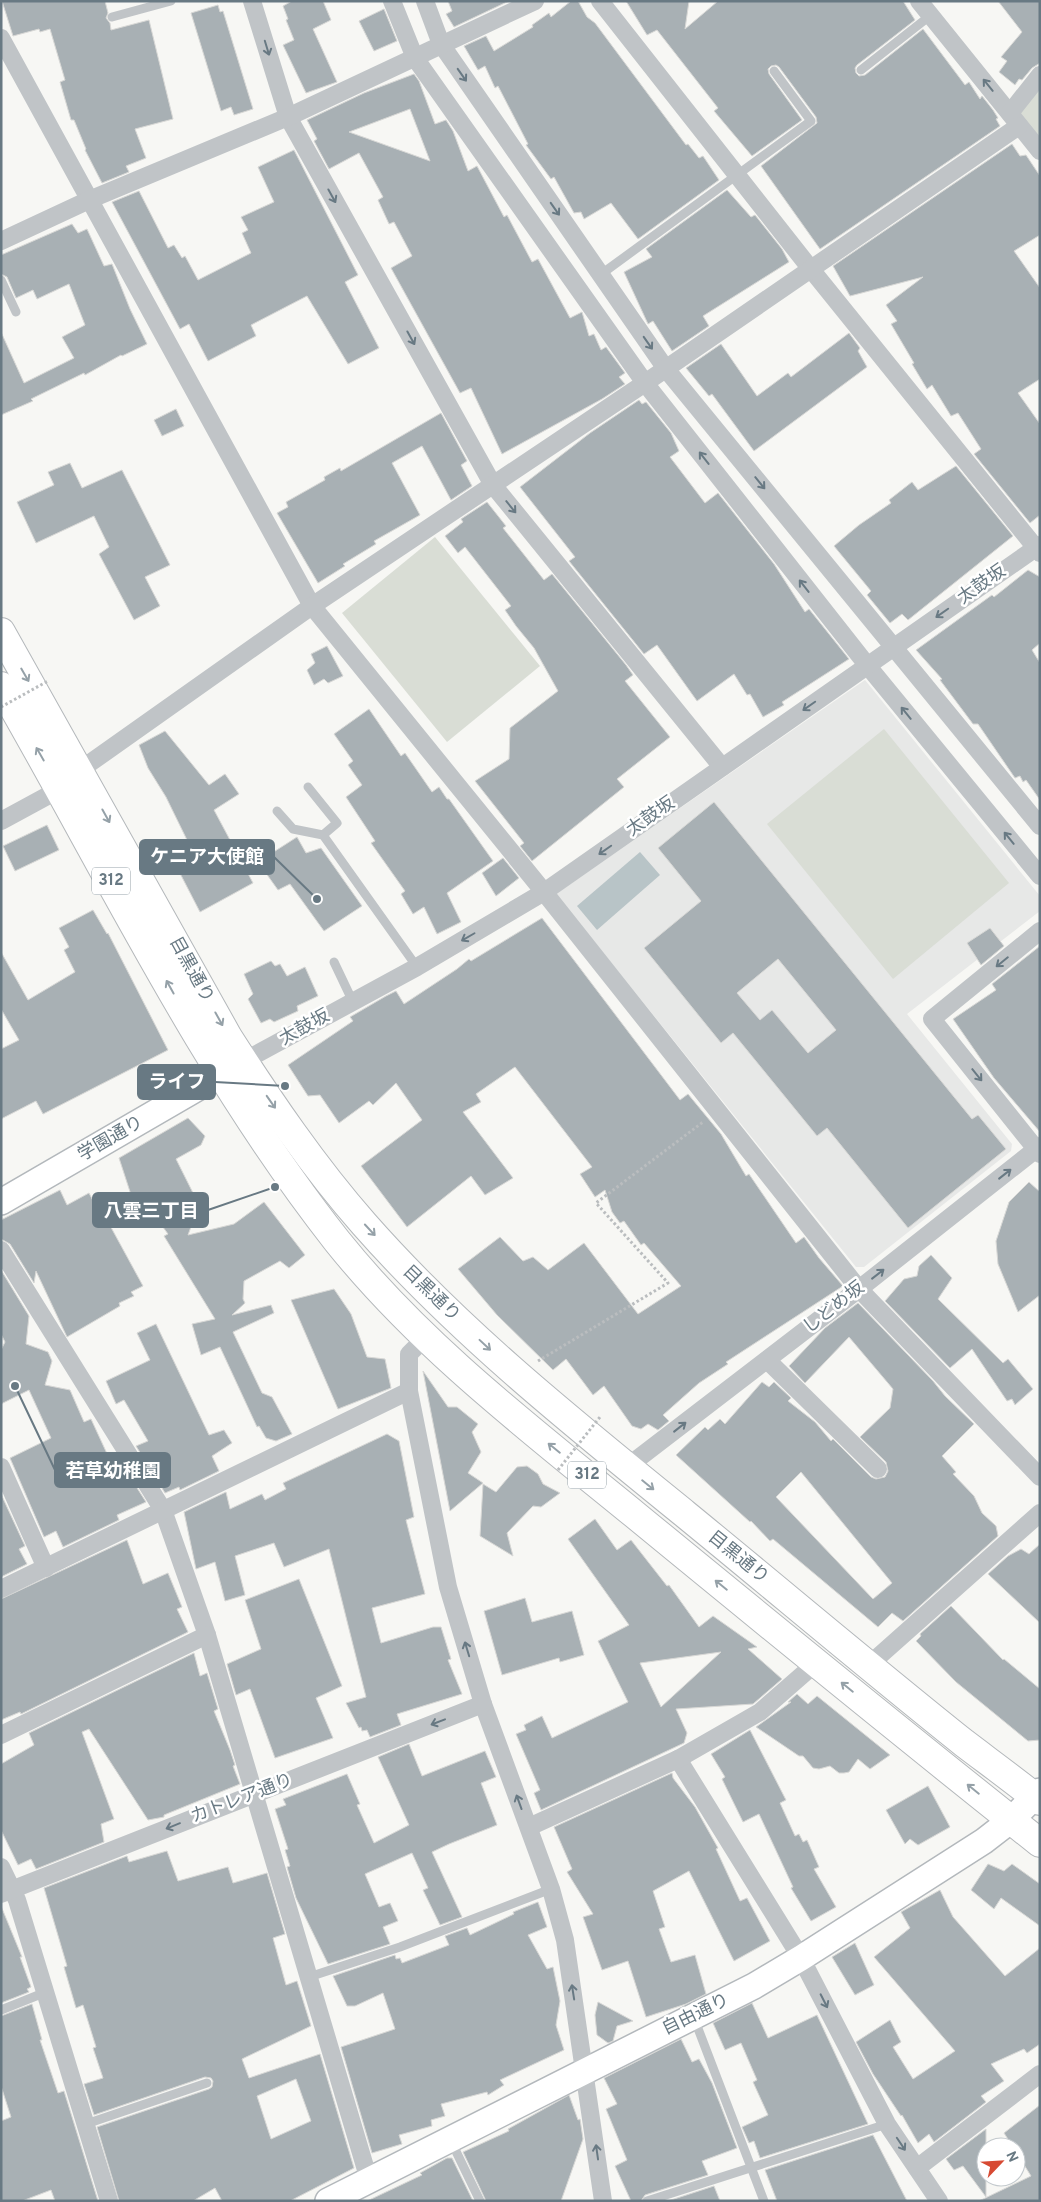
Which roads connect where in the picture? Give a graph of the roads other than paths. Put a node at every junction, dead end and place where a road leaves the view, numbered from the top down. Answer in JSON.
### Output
{"nodes":[{"id":1,"x":171,"y":1,"type":"edge"},
{"id":2,"x":252,"y":1,"type":"edge"},
{"id":3,"x":392,"y":1,"type":"edge"},
{"id":4,"x":425,"y":1,"type":"edge"},
{"id":5,"x":535,"y":1,"type":"edge"},
{"id":6,"x":600,"y":1,"type":"edge"},
{"id":7,"x":919,"y":1,"type":"edge"},
{"id":8,"x":930,"y":16,"type":"junction"},
{"id":9,"x":112,"y":17,"type":"dead end"},
{"id":10,"x":1,"y":38,"type":"edge"},
{"id":11,"x":441,"y":44,"type":"junction"},
{"id":12,"x":415,"y":58,"type":"junction"},
{"id":13,"x":861,"y":70,"type":"dead end"},
{"id":14,"x":774,"y":71,"type":"dead end"},
{"id":15,"x":1040,"y":75,"type":"edge"},
{"id":16,"x":288,"y":117,"type":"junction"},
{"id":17,"x":1015,"y":119,"type":"junction"},
{"id":18,"x":1040,"y":151,"type":"edge"},
{"id":19,"x":737,"y":176,"type":"junction"},
{"id":20,"x":90,"y":200,"type":"junction"},
{"id":21,"x":1,"y":241,"type":"edge"},
{"id":22,"x":810,"y":268,"type":"junction"},
{"id":23,"x":600,"y":275,"type":"junction"},
{"id":24,"x":1,"y":280,"type":"edge"},
{"id":25,"x":16,"y":312,"type":"dead end"},
{"id":26,"x":666,"y":369,"type":"junction"},
{"id":27,"x":645,"y":383,"type":"junction"},
{"id":28,"x":493,"y":485,"type":"junction"},
{"id":29,"x":1038,"y":549,"type":"edge"},
{"id":30,"x":312,"y":606,"type":"junction"},
{"id":31,"x":1,"y":632,"type":"edge"},
{"id":32,"x":894,"y":647,"type":"junction"},
{"id":33,"x":866,"y":665,"type":"junction"},
{"id":34,"x":1,"y":686,"type":"edge"},
{"id":35,"x":722,"y":767,"type":"junction"},
{"id":36,"x":80,"y":770,"type":"junction"},
{"id":37,"x":308,"y":787,"type":"dead end"},
{"id":38,"x":60,"y":788,"type":"junction"},
{"id":39,"x":278,"y":811,"type":"dead end"},
{"id":40,"x":1,"y":821,"type":"edge"},
{"id":41,"x":1040,"y":826,"type":"edge"},
{"id":42,"x":323,"y":835,"type":"junction"},
{"id":43,"x":1040,"y":876,"type":"edge"},
{"id":44,"x":544,"y":892,"type":"junction"},
{"id":45,"x":1040,"y":931,"type":"edge"},
{"id":46,"x":334,"y":962,"type":"dead end"},
{"id":47,"x":417,"y":967,"type":"junction"},
{"id":48,"x":353,"y":1002,"type":"junction"},
{"id":49,"x":244,"y":1061,"type":"junction"},
{"id":50,"x":220,"y":1075,"type":"junction"},
{"id":51,"x":1038,"y":1150,"type":"edge"},
{"id":52,"x":1,"y":1202,"type":"edge"},
{"id":53,"x":1,"y":1250,"type":"edge"},
{"id":54,"x":859,"y":1289,"type":"junction"},
{"id":55,"x":426,"y":1337,"type":"junction"},
{"id":56,"x":767,"y":1360,"type":"junction"},
{"id":57,"x":409,"y":1391,"type":"junction"},
{"id":58,"x":1,"y":1467,"type":"edge"},
{"id":59,"x":627,"y":1467,"type":"junction"},
{"id":60,"x":878,"y":1469,"type":"dead end"},
{"id":61,"x":1040,"y":1477,"type":"edge"},
{"id":62,"x":163,"y":1510,"type":"junction"},
{"id":63,"x":1040,"y":1514,"type":"edge"},
{"id":64,"x":46,"y":1568,"type":"junction"},
{"id":65,"x":1,"y":1589,"type":"edge"},
{"id":66,"x":207,"y":1635,"type":"junction"},
{"id":67,"x":816,"y":1663,"type":"junction"},
{"id":68,"x":869,"y":1665,"type":"junction"},
{"id":69,"x":484,"y":1704,"type":"junction"},
{"id":70,"x":1,"y":1735,"type":"edge"},
{"id":71,"x":678,"y":1758,"type":"junction"},
{"id":72,"x":253,"y":1794,"type":"junction"},
{"id":73,"x":1038,"y":1796,"type":"edge"},
{"id":74,"x":1011,"y":1820,"type":"junction"},
{"id":75,"x":529,"y":1827,"type":"junction"},
{"id":76,"x":1040,"y":1843,"type":"edge"},
{"id":77,"x":1,"y":1867,"type":"edge"},
{"id":78,"x":551,"y":1889,"type":"junction"},
{"id":79,"x":7,"y":1892,"type":"edge"},
{"id":80,"x":801,"y":1958,"type":"junction"},
{"id":81,"x":309,"y":1978,"type":"junction"},
{"id":82,"x":46,"y":1992,"type":"junction"},
{"id":83,"x":1,"y":2010,"type":"edge"},
{"id":84,"x":693,"y":2015,"type":"junction"},
{"id":85,"x":585,"y":2071,"type":"junction"},
{"id":86,"x":1040,"y":2074,"type":"edge"},
{"id":87,"x":206,"y":2083,"type":"dead end"},
{"id":88,"x":86,"y":2124,"type":"junction"},
{"id":89,"x":887,"y":2124,"type":"junction"},
{"id":90,"x":449,"y":2139,"type":"junction"},
{"id":91,"x":753,"y":2168,"type":"junction"},
{"id":92,"x":917,"y":2168,"type":"junction"},
{"id":93,"x":369,"y":2180,"type":"junction"},
{"id":94,"x":109,"y":2201,"type":"edge"},
{"id":95,"x":328,"y":2201,"type":"edge"},
{"id":96,"x":480,"y":2201,"type":"edge"},
{"id":97,"x":603,"y":2201,"type":"edge"},
{"id":98,"x":647,"y":2201,"type":"edge"},
{"id":99,"x":764,"y":2201,"type":"edge"},
{"id":100,"x":939,"y":2201,"type":"edge"}],
"edges":[{"from":1,"to":9,"type":"lane"},
{"from":2,"to":16,"type":"street","one_way":true},
{"from":3,"to":12,"type":"street"},
{"from":4,"to":11,"type":"street"},
{"from":5,"to":11,"type":"street"},
{"from":6,"to":19,"type":"street"},
{"from":7,"to":8,"type":"street"},
{"from":8,"to":13,"type":"lane"},
{"from":17,"to":8,"type":"street","one_way":true},
{"from":10,"to":20,"type":"street"},
{"from":11,"to":12,"type":"street"},
{"from":11,"to":23,"type":"street","one_way":true},
{"from":12,"to":16,"type":"street"},
{"from":12,"to":27,"type":"street"},
{"from":14,"to":19,"type":"lane"},
{"from":15,"to":17,"type":"street"},
{"from":16,"to":20,"type":"street"},
{"from":16,"to":28,"type":"street","one_way":true},
{"from":17,"to":18,"type":"street"},
{"from":17,"to":22,"type":"street"},
{"from":19,"to":22,"type":"street"},
{"from":19,"to":23,"type":"lane"},
{"from":20,"to":21,"type":"street"},
{"from":20,"to":30,"type":"street"},
{"from":22,"to":26,"type":"street"},
{"from":22,"to":29,"type":"street"},
{"from":23,"to":26,"type":"street","one_way":true},
{"from":24,"to":25,"type":"lane"},
{"from":26,"to":27,"type":"street"},
{"from":26,"to":32,"type":"street","one_way":true},
{"from":27,"to":28,"type":"street"},
{"from":33,"to":27,"type":"street","one_way":true},
{"from":28,"to":30,"type":"street"},
{"from":28,"to":35,"type":"street","one_way":true},
{"from":29,"to":32,"type":"street","name":"太鼓坂","one_way":true},
{"from":30,"to":36,"type":"street"},
{"from":30,"to":44,"type":"street"},
{"from":31,"to":36,"type":"main road","name":"目黒通り","number":"312","one_way":true},
{"from":32,"to":33,"type":"street","name":"太鼓坂"},
{"from":32,"to":41,"type":"street"},
{"from":33,"to":35,"type":"street","name":"太鼓坂","one_way":true},
{"from":43,"to":33,"type":"street","one_way":true},
{"from":38,"to":34,"type":"main road","name":"目黒通り","number":"312","one_way":true},
{"from":35,"to":44,"type":"street","name":"太鼓坂","one_way":true},
{"from":36,"to":49,"type":"main road","name":"目黒通り","number":"312","one_way":true},
{"from":37,"to":42,"type":"lane"},
{"from":38,"to":40,"type":"street"},
{"from":50,"to":38,"type":"main road","name":"目黒通り","number":"312","one_way":true},
{"from":39,"to":42,"type":"lane"},
{"from":42,"to":47,"type":"lane"},
{"from":44,"to":47,"type":"street","name":"太鼓坂","one_way":true},
{"from":44,"to":54,"type":"street"},
{"from":45,"to":51,"type":"street","one_way":true},
{"from":46,"to":48,"type":"lane"},
{"from":47,"to":48,"type":"street","name":"太鼓坂"},
{"from":48,"to":49,"type":"street","name":"太鼓坂"},
{"from":49,"to":50,"type":"main road","name":"学園通り"},
{"from":49,"to":59,"type":"main road","name":"目黒通り","number":"312","one_way":true},
{"from":50,"to":52,"type":"main road","name":"学園通り"},
{"from":50,"to":55,"type":"main road","name":"目黒通り","number":"312"},
{"from":54,"to":51,"type":"street","name":"しどめ坂","one_way":true},
{"from":53,"to":62,"type":"street"},
{"from":54,"to":56,"type":"street","name":"しどめ坂"},
{"from":54,"to":61,"type":"street"},
{"from":55,"to":57,"type":"street"},
{"from":67,"to":55,"type":"main road","name":"目黒通り","number":"312","one_way":true},
{"from":59,"to":56,"type":"street","name":"しどめ坂","one_way":true},
{"from":56,"to":60,"type":"street"},
{"from":57,"to":62,"type":"street"},
{"from":69,"to":57,"type":"street","one_way":true},
{"from":58,"to":64,"type":"street"},
{"from":59,"to":68,"type":"main road","name":"目黒通り","number":"312","one_way":true},
{"from":62,"to":64,"type":"street"},
{"from":62,"to":66,"type":"street"},
{"from":63,"to":68,"type":"street"},
{"from":64,"to":65,"type":"street"},
{"from":66,"to":70,"type":"street"},
{"from":66,"to":72,"type":"street"},
{"from":67,"to":71,"type":"street"},
{"from":74,"to":67,"type":"main road","name":"目黒通り","number":"312","one_way":true},
{"from":68,"to":73,"type":"main road","name":"目黒通り","number":"312"},
{"from":69,"to":72,"type":"street","name":"カトレア通り","one_way":true},
{"from":75,"to":69,"type":"street","one_way":true},
{"from":71,"to":75,"type":"street"},
{"from":71,"to":80,"type":"street"},
{"from":72,"to":79,"type":"street","name":"カトレア通り","one_way":true},
{"from":72,"to":81,"type":"street"},
{"from":73,"to":74,"type":"main road","name":"自由通り"},
{"from":74,"to":76,"type":"main road","name":"目黒通り","number":"312"},
{"from":74,"to":80,"type":"main road","name":"自由通り"},
{"from":75,"to":78,"type":"street"},
{"from":77,"to":79,"type":"street"},
{"from":78,"to":81,"type":"lane"},
{"from":85,"to":78,"type":"street","one_way":true},
{"from":79,"to":82,"type":"street"},
{"from":80,"to":84,"type":"main road","name":"自由通り"},
{"from":80,"to":89,"type":"street","one_way":true},
{"from":81,"to":93,"type":"street"},
{"from":82,"to":83,"type":"lane"},
{"from":82,"to":88,"type":"street"},
{"from":84,"to":85,"type":"main road","name":"自由通り"},
{"from":84,"to":91,"type":"lane"},
{"from":85,"to":90,"type":"main road","name":"自由通り"},
{"from":97,"to":85,"type":"street","one_way":true},
{"from":86,"to":92,"type":"street"},
{"from":87,"to":88,"type":"lane"},
{"from":88,"to":94,"type":"street"},
{"from":89,"to":91,"type":"lane"},
{"from":89,"to":92,"type":"street","one_way":true},
{"from":90,"to":93,"type":"main road","name":"自由通り"},
{"from":90,"to":96,"type":"lane"},
{"from":91,"to":98,"type":"lane"},
{"from":91,"to":99,"type":"lane"},
{"from":92,"to":100,"type":"street"},
{"from":93,"to":95,"type":"main road","name":"自由通り"}]}
